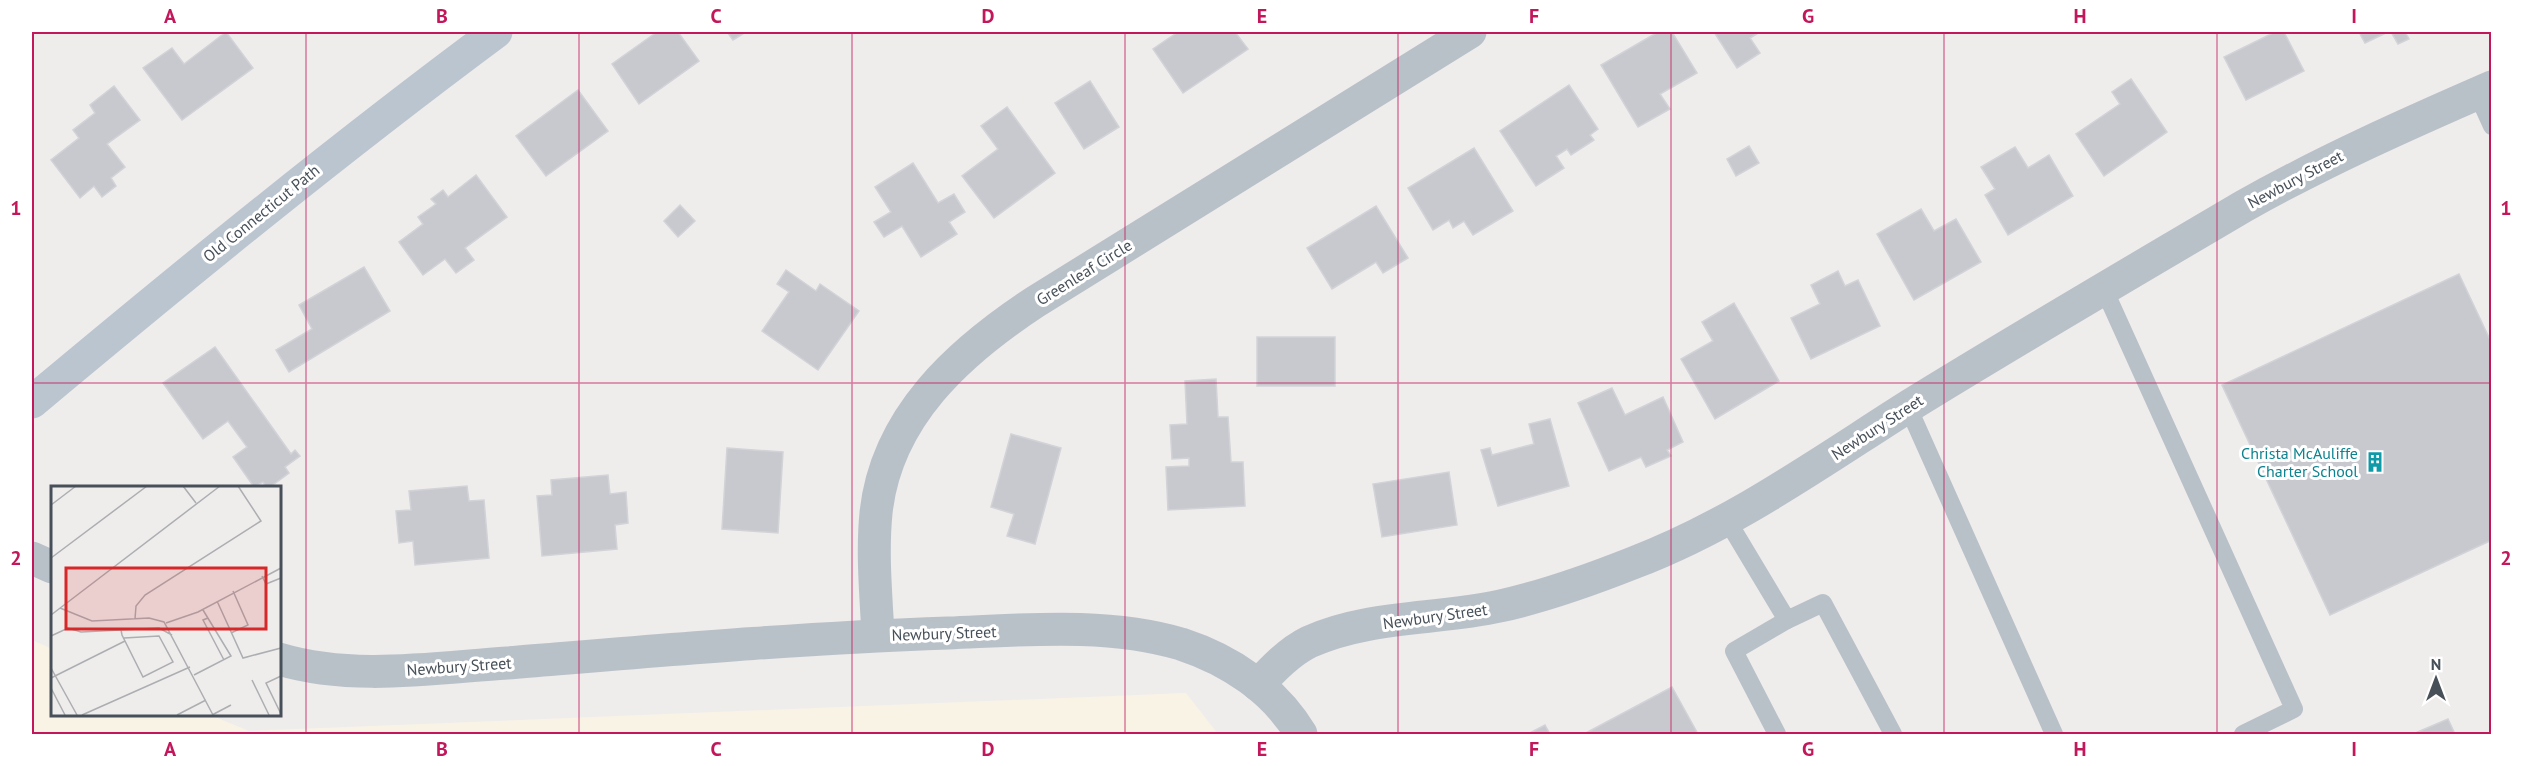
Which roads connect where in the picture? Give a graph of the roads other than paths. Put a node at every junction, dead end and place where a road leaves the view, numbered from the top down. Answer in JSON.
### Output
{"nodes":[{"id":1,"x":496,"y":32,"type":"edge"},
{"id":2,"x":1470,"y":32,"type":"edge"},
{"id":3,"x":2484,"y":90,"type":"edge"},
{"id":4,"x":2492,"y":126,"type":"edge"},
{"id":5,"x":2104,"y":289,"type":"junction"},
{"id":6,"x":32,"y":402,"type":"edge"},
{"id":7,"x":1908,"y":407,"type":"junction"},
{"id":8,"x":1727,"y":520,"type":"junction"},
{"id":9,"x":32,"y":558,"type":"edge"},
{"id":10,"x":51,"y":567,"type":"edge"},
{"id":11,"x":1787,"y":620,"type":"junction"},
{"id":12,"x":878,"y":635,"type":"junction"},
{"id":13,"x":280,"y":659,"type":"edge"},
{"id":14,"x":1258,"y":685,"type":"junction"},
{"id":15,"x":1301,"y":735,"type":"edge"},
{"id":16,"x":1777,"y":735,"type":"edge"},
{"id":17,"x":1893,"y":735,"type":"edge"},
{"id":18,"x":2054,"y":735,"type":"edge"},
{"id":19,"x":2243,"y":735,"type":"edge"}],
"edges":[{"from":1,"to":6,"type":"main road","name":"Old Connecticut Path"},
{"from":2,"to":12,"type":"street","name":"Greenleaf Circle"},
{"from":3,"to":4,"type":"lane"},
{"from":3,"to":5,"type":"street","name":"Newbury Street"},
{"from":5,"to":7,"type":"street","name":"Newbury Street"},
{"from":5,"to":19,"type":"lane"},
{"from":7,"to":8,"type":"street","name":"Newbury Street"},
{"from":7,"to":18,"type":"lane"},
{"from":8,"to":11,"type":"lane"},
{"from":8,"to":14,"type":"street","name":"Newbury Street"},
{"from":9,"to":10,"type":"street"},
{"from":11,"to":16,"type":"lane"},
{"from":11,"to":17,"type":"lane"},
{"from":12,"to":13,"type":"street","name":"Newbury Street"},
{"from":12,"to":14,"type":"street","name":"Newbury Street"},
{"from":14,"to":15,"type":"street"}]}
